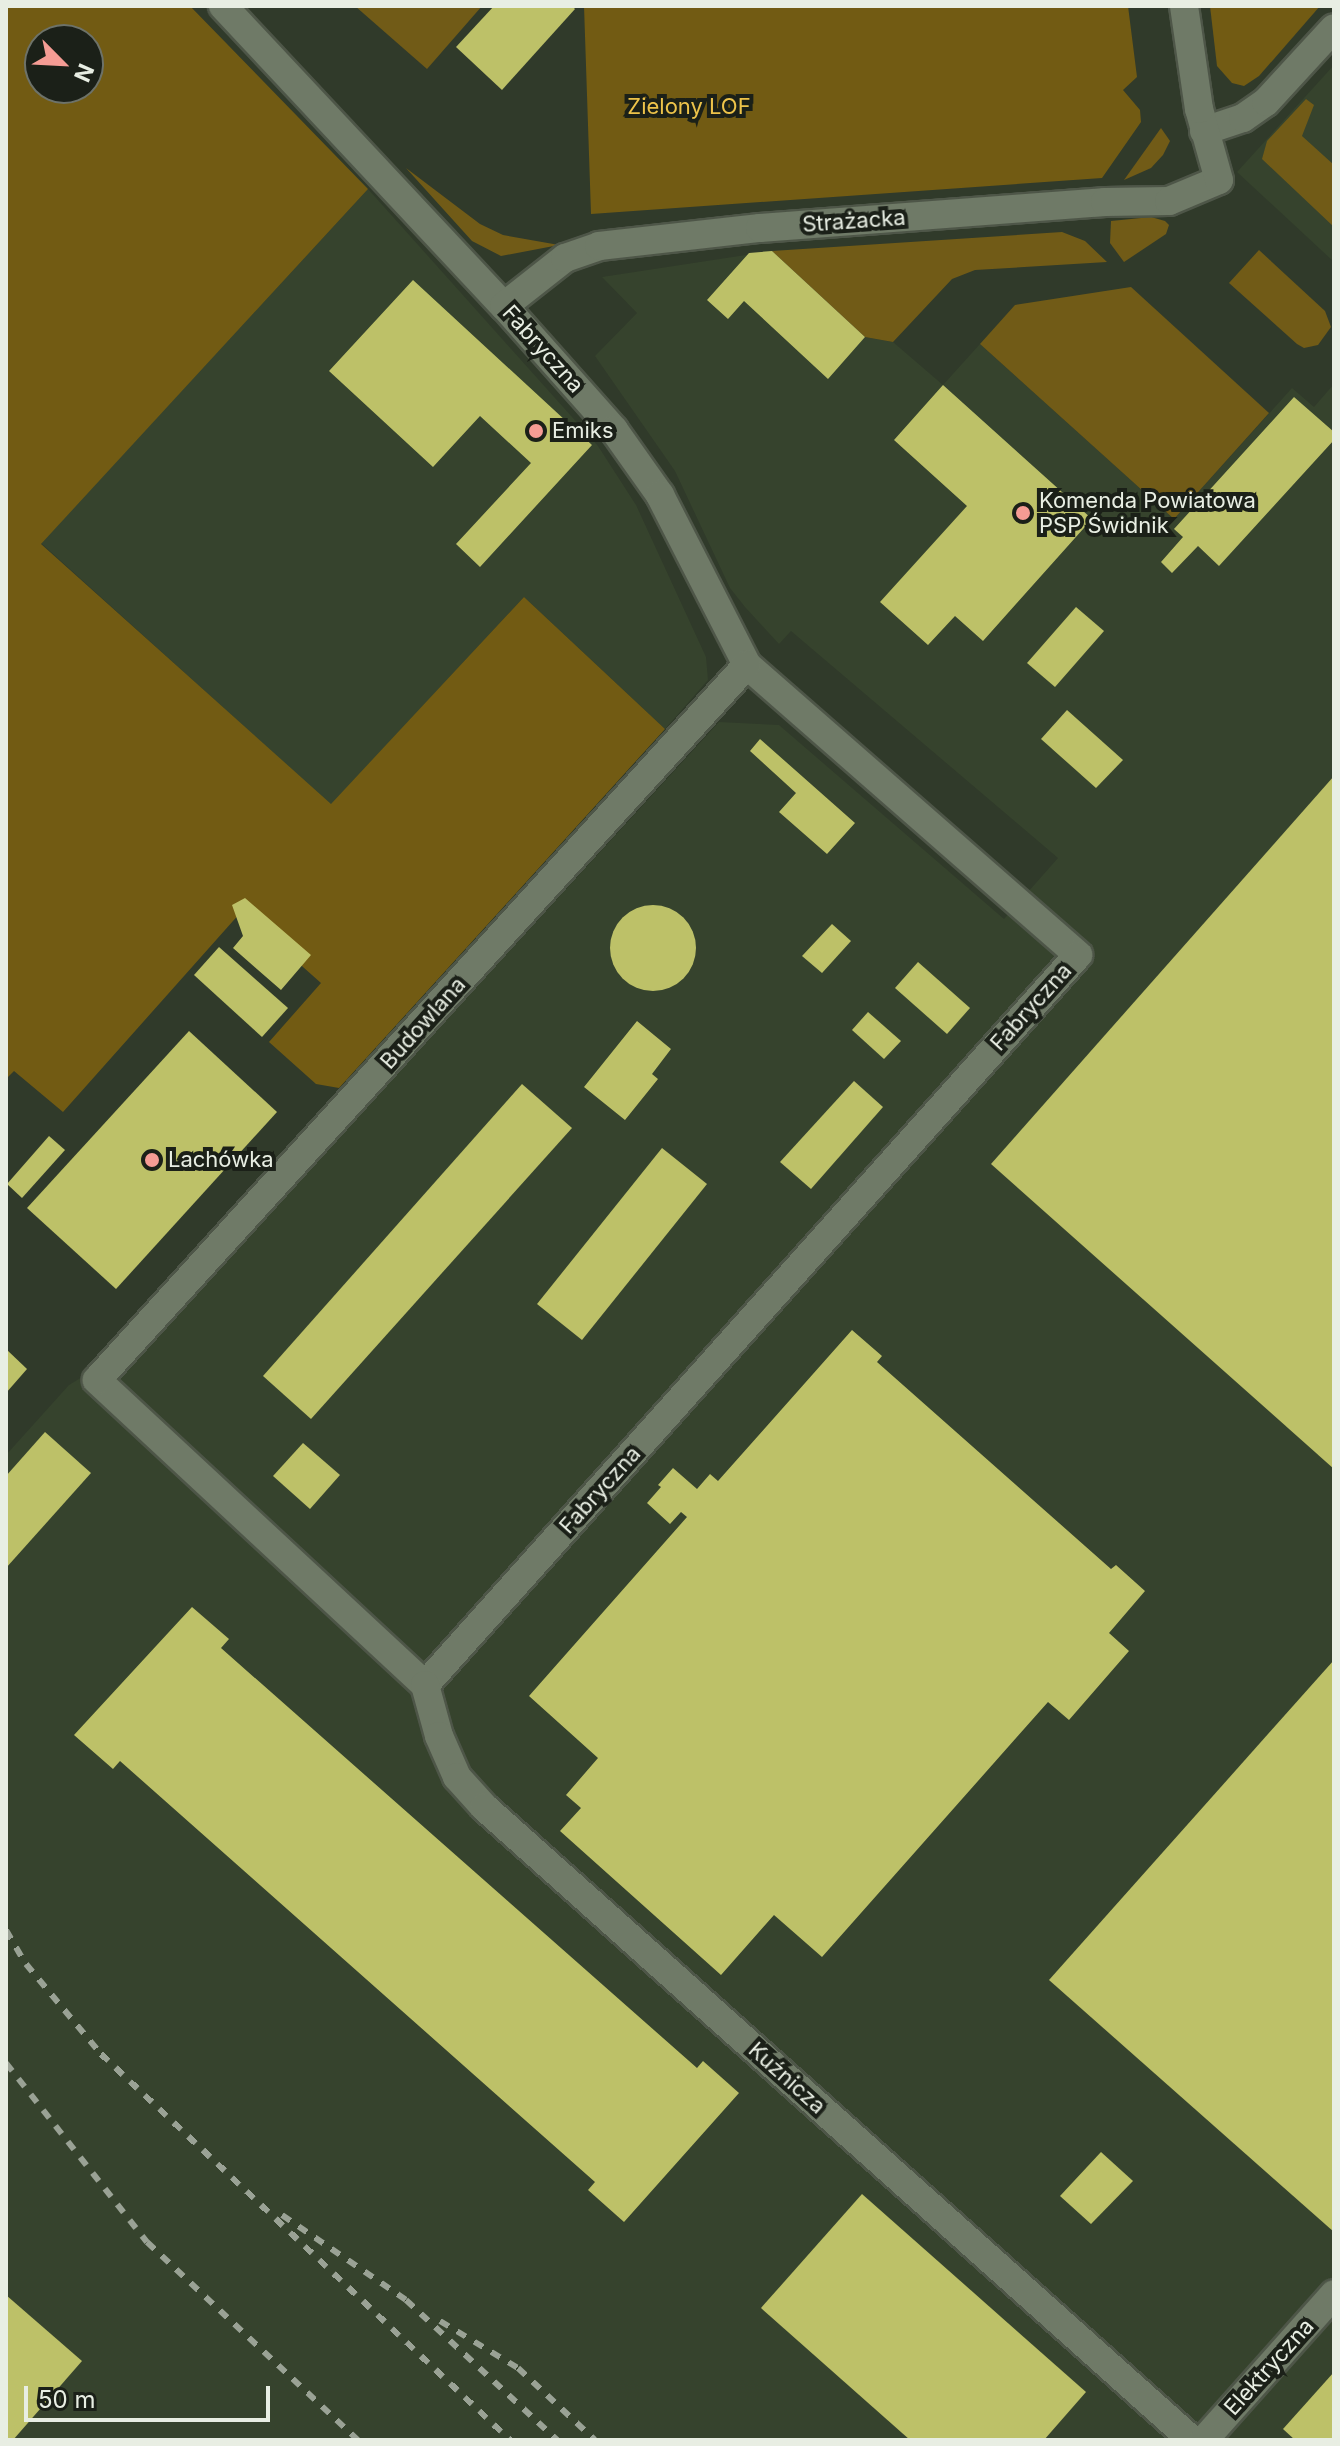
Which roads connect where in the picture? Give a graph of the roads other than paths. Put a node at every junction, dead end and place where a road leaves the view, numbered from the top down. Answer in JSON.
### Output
{"nodes":[{"id":1,"x":223,"y":6,"type":"edge"},
{"id":2,"x":1184,"y":6,"type":"edge"},
{"id":3,"x":1334,"y":28,"type":"edge"},
{"id":4,"x":1204,"y":131,"type":"junction"},
{"id":5,"x":504,"y":306,"type":"junction"},
{"id":6,"x":747,"y":665,"type":"junction"},
{"id":7,"x":425,"y":1685,"type":"junction"},
{"id":8,"x":1334,"y":2294,"type":"edge"},
{"id":9,"x":1192,"y":2440,"type":"edge"},
{"id":10,"x":1204,"y":2440,"type":"edge"}],
"edges":[{"from":1,"to":5,"type":"street","name":"Fabryczna"},
{"from":2,"to":4,"type":"street"},
{"from":3,"to":4,"type":"street"},
{"from":4,"to":5,"type":"street","name":"Strażacka"},
{"from":5,"to":6,"type":"street","name":"Fabryczna"},
{"from":6,"to":7,"type":"street","name":"Budowlana"},
{"from":6,"to":7,"type":"street","name":"Fabryczna"},
{"from":7,"to":9,"type":"street","name":"Kuźnicza"},
{"from":8,"to":10,"type":"street","name":"Elektryczna"}]}
